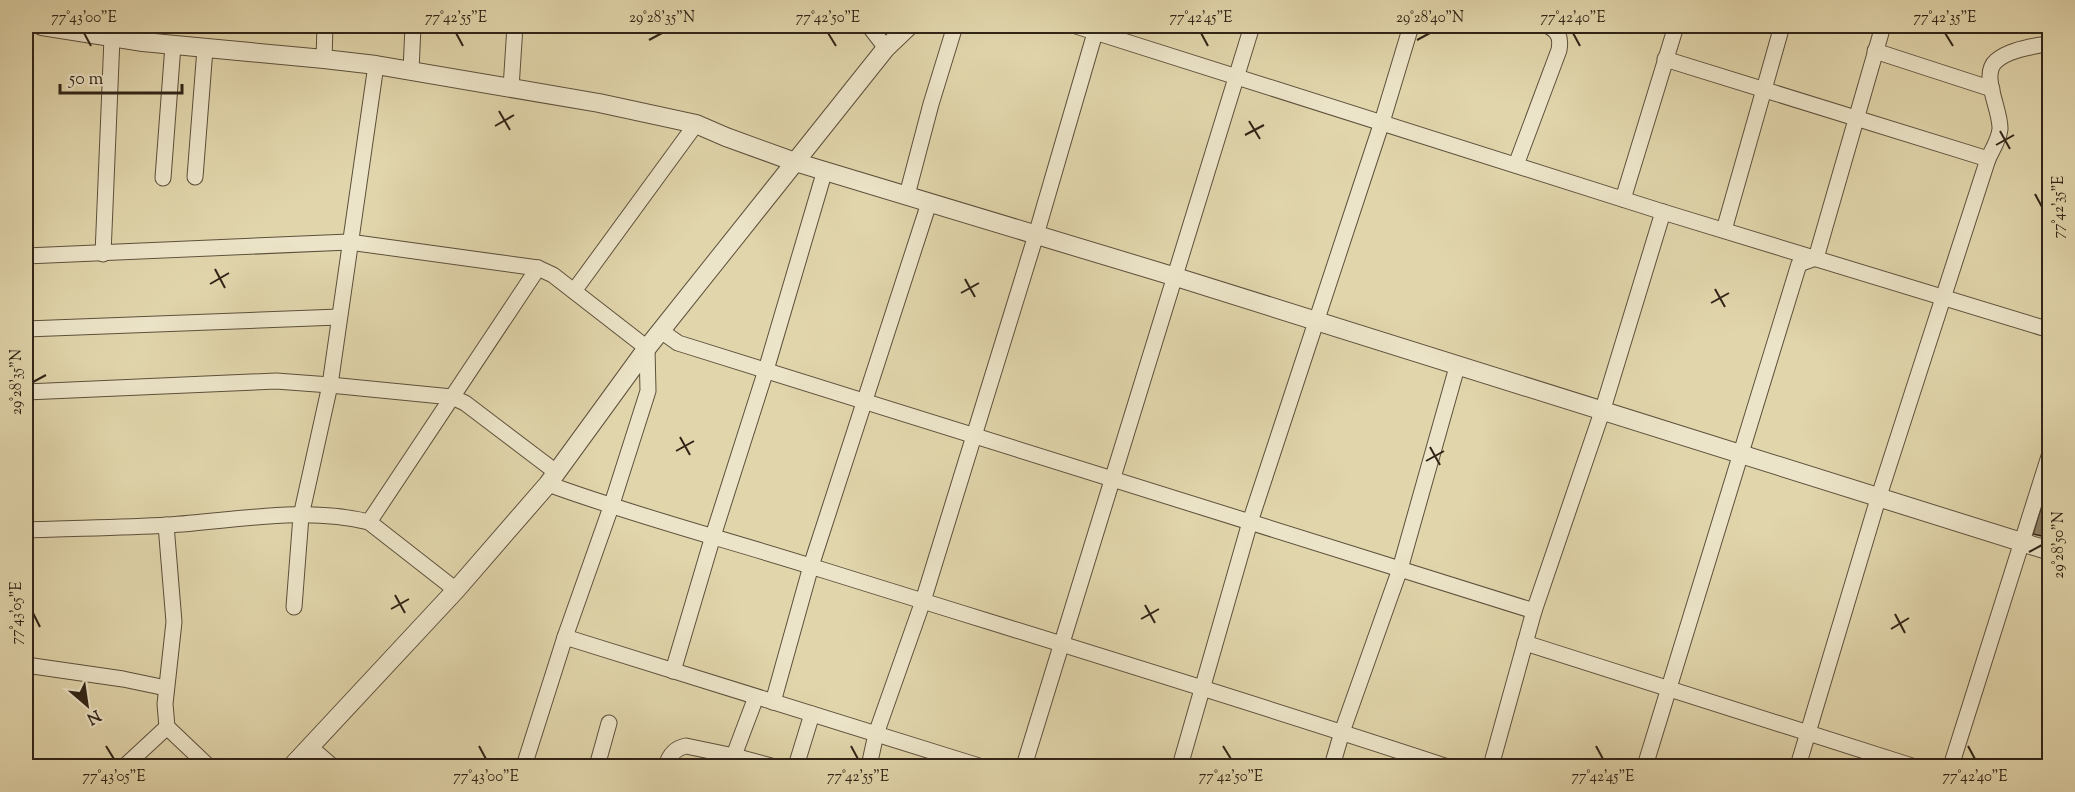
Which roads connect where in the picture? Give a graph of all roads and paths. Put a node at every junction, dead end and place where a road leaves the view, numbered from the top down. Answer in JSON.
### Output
{"nodes":[{"id":1,"x":42,"y":26,"type":"edge"},
{"id":2,"x":325,"y":26,"type":"edge"},
{"id":3,"x":413,"y":26,"type":"edge"},
{"id":4,"x":515,"y":26,"type":"edge"},
{"id":5,"x":869,"y":26,"type":"edge"},
{"id":6,"x":909,"y":26,"type":"edge"},
{"id":7,"x":955,"y":26,"type":"edge"},
{"id":8,"x":1076,"y":26,"type":"edge"},
{"id":9,"x":1252,"y":26,"type":"edge"},
{"id":10,"x":1411,"y":26,"type":"edge"},
{"id":11,"x":1548,"y":26,"type":"edge"},
{"id":12,"x":1659,"y":26,"type":"edge"},
{"id":13,"x":1782,"y":26,"type":"edge"},
{"id":14,"x":1883,"y":26,"type":"edge"},
{"id":15,"x":1096,"y":28,"type":"edge"},
{"id":16,"x":1675,"y":28,"type":"edge"},
{"id":17,"x":112,"y":38,"type":"junction"},
{"id":18,"x":2049,"y":43,"type":"edge"},
{"id":19,"x":173,"y":45,"type":"junction"},
{"id":20,"x":205,"y":48,"type":"junction"},
{"id":21,"x":886,"y":48,"type":"junction"},
{"id":22,"x":1875,"y":51,"type":"junction"},
{"id":23,"x":324,"y":59,"type":"junction"},
{"id":24,"x":1665,"y":59,"type":"junction"},
{"id":25,"x":376,"y":65,"type":"junction"},
{"id":26,"x":411,"y":71,"type":"junction"},
{"id":27,"x":1235,"y":76,"type":"junction"},
{"id":28,"x":511,"y":88,"type":"junction"},
{"id":29,"x":1992,"y":89,"type":"junction"},
{"id":30,"x":1762,"y":90,"type":"junction"},
{"id":31,"x":1856,"y":119,"type":"junction"},
{"id":32,"x":1382,"y":122,"type":"junction"},
{"id":33,"x":696,"y":124,"type":"junction"},
{"id":34,"x":1988,"y":159,"type":"junction"},
{"id":35,"x":795,"y":162,"type":"junction"},
{"id":36,"x":1516,"y":165,"type":"junction"},
{"id":37,"x":825,"y":170,"type":"junction"},
{"id":38,"x":195,"y":177,"type":"dead end"},
{"id":39,"x":163,"y":178,"type":"dead end"},
{"id":40,"x":907,"y":195,"type":"junction"},
{"id":41,"x":1623,"y":199,"type":"junction"},
{"id":42,"x":929,"y":203,"type":"junction"},
{"id":43,"x":1663,"y":212,"type":"junction"},
{"id":44,"x":1724,"y":230,"type":"junction"},
{"id":45,"x":1036,"y":235,"type":"junction"},
{"id":46,"x":349,"y":242,"type":"junction"},
{"id":47,"x":103,"y":254,"type":"junction"},
{"id":48,"x":26,"y":256,"type":"edge"},
{"id":49,"x":1816,"y":258,"type":"junction"},
{"id":50,"x":538,"y":268,"type":"junction"},
{"id":51,"x":1176,"y":278,"type":"junction"},
{"id":52,"x":574,"y":291,"type":"junction"},
{"id":53,"x":1944,"y":298,"type":"junction"},
{"id":54,"x":339,"y":317,"type":"junction"},
{"id":55,"x":1314,"y":322,"type":"junction"},
{"id":56,"x":26,"y":329,"type":"edge"},
{"id":57,"x":2049,"y":330,"type":"edge"},
{"id":58,"x":661,"y":331,"type":"junction"},
{"id":59,"x":647,"y":348,"type":"junction"},
{"id":60,"x":1457,"y":367,"type":"junction"},
{"id":61,"x":766,"y":370,"type":"junction"},
{"id":62,"x":330,"y":384,"type":"junction"},
{"id":63,"x":26,"y":392,"type":"edge"},
{"id":64,"x":452,"y":397,"type":"junction"},
{"id":65,"x":864,"y":402,"type":"junction"},
{"id":66,"x":1602,"y":412,"type":"junction"},
{"id":67,"x":973,"y":435,"type":"junction"},
{"id":68,"x":2049,"y":453,"type":"edge"},
{"id":69,"x":1741,"y":456,"type":"junction"},
{"id":70,"x":552,"y":478,"type":"junction"},
{"id":71,"x":1112,"y":479,"type":"junction"},
{"id":72,"x":1878,"y":499,"type":"junction"},
{"id":73,"x":610,"y":507,"type":"junction"},
{"id":74,"x":301,"y":516,"type":"junction"},
{"id":75,"x":369,"y":522,"type":"junction"},
{"id":76,"x":1250,"y":522,"type":"junction"},
{"id":77,"x":166,"y":525,"type":"junction"},
{"id":78,"x":26,"y":530,"type":"edge"},
{"id":79,"x":712,"y":536,"type":"junction"},
{"id":80,"x":2021,"y":544,"type":"junction"},
{"id":81,"x":2049,"y":551,"type":"edge"},
{"id":82,"x":811,"y":566,"type":"junction"},
{"id":83,"x":1400,"y":569,"type":"junction"},
{"id":84,"x":456,"y":590,"type":"junction"},
{"id":85,"x":923,"y":601,"type":"junction"},
{"id":86,"x":294,"y":608,"type":"dead end"},
{"id":87,"x":1534,"y":611,"type":"junction"},
{"id":88,"x":565,"y":637,"type":"junction"},
{"id":89,"x":1525,"y":643,"type":"junction"},
{"id":90,"x":1063,"y":644,"type":"junction"},
{"id":91,"x":26,"y":664,"type":"edge"},
{"id":92,"x":673,"y":671,"type":"junction"},
{"id":93,"x":166,"y":688,"type":"junction"},
{"id":94,"x":1203,"y":688,"type":"junction"},
{"id":95,"x":1670,"y":691,"type":"junction"},
{"id":96,"x":756,"y":697,"type":"junction"},
{"id":97,"x":773,"y":702,"type":"junction"},
{"id":98,"x":812,"y":714,"type":"junction"},
{"id":99,"x":609,"y":723,"type":"dead end"},
{"id":100,"x":166,"y":727,"type":"junction"},
{"id":101,"x":1342,"y":732,"type":"junction"},
{"id":102,"x":876,"y":734,"type":"junction"},
{"id":103,"x":1809,"y":734,"type":"junction"},
{"id":104,"x":310,"y":747,"type":"junction"},
{"id":105,"x":732,"y":761,"type":"edge"},
{"id":106,"x":125,"y":766,"type":"edge"},
{"id":107,"x":208,"y":766,"type":"edge"},
{"id":108,"x":292,"y":766,"type":"edge"},
{"id":109,"x":332,"y":766,"type":"edge"},
{"id":110,"x":524,"y":766,"type":"edge"},
{"id":111,"x":597,"y":766,"type":"edge"},
{"id":112,"x":666,"y":766,"type":"edge"},
{"id":113,"x":771,"y":766,"type":"edge"},
{"id":114,"x":796,"y":766,"type":"edge"},
{"id":115,"x":869,"y":766,"type":"edge"},
{"id":116,"x":979,"y":766,"type":"edge"},
{"id":117,"x":1024,"y":766,"type":"edge"},
{"id":118,"x":1180,"y":766,"type":"edge"},
{"id":119,"x":1332,"y":766,"type":"edge"},
{"id":120,"x":1445,"y":766,"type":"edge"},
{"id":121,"x":1491,"y":766,"type":"edge"},
{"id":122,"x":1645,"y":766,"type":"edge"},
{"id":123,"x":1798,"y":766,"type":"edge"},
{"id":124,"x":1912,"y":766,"type":"edge"},
{"id":125,"x":1951,"y":766,"type":"edge"}],
"edges":[{"from":1,"to":17,"type":"street"},
{"from":2,"to":23,"type":"street"},
{"from":3,"to":26,"type":"street"},
{"from":4,"to":28,"type":"street"},
{"from":5,"to":21,"type":"street"},
{"from":6,"to":21,"type":"street"},
{"from":7,"to":40,"type":"street"},
{"from":8,"to":15,"type":"street"},
{"from":9,"to":27,"type":"street"},
{"from":10,"to":32,"type":"street"},
{"from":11,"to":36,"type":"street"},
{"from":12,"to":16,"type":"street"},
{"from":13,"to":30,"type":"street"},
{"from":14,"to":22,"type":"street"},
{"from":15,"to":27,"type":"street"},
{"from":15,"to":45,"type":"street"},
{"from":16,"to":24,"type":"street"},
{"from":17,"to":19,"type":"street"},
{"from":17,"to":47,"type":"street"},
{"from":18,"to":29,"type":"street"},
{"from":19,"to":20,"type":"street"},
{"from":19,"to":39,"type":"street"},
{"from":20,"to":23,"type":"street"},
{"from":20,"to":38,"type":"street"},
{"from":21,"to":35,"type":"street"},
{"from":22,"to":29,"type":"street"},
{"from":22,"to":31,"type":"street"},
{"from":23,"to":25,"type":"street"},
{"from":24,"to":30,"type":"street"},
{"from":24,"to":41,"type":"street"},
{"from":25,"to":26,"type":"street"},
{"from":25,"to":46,"type":"street"},
{"from":26,"to":28,"type":"street"},
{"from":27,"to":32,"type":"street"},
{"from":27,"to":51,"type":"street"},
{"from":28,"to":33,"type":"street"},
{"from":29,"to":34,"type":"street"},
{"from":30,"to":31,"type":"street"},
{"from":30,"to":44,"type":"street"},
{"from":31,"to":34,"type":"street"},
{"from":31,"to":49,"type":"street"},
{"from":32,"to":36,"type":"street"},
{"from":32,"to":55,"type":"street"},
{"from":33,"to":35,"type":"street"},
{"from":33,"to":52,"type":"street"},
{"from":34,"to":53,"type":"street"},
{"from":35,"to":37,"type":"street"},
{"from":35,"to":58,"type":"street"},
{"from":36,"to":41,"type":"street"},
{"from":37,"to":40,"type":"street"},
{"from":37,"to":61,"type":"street"},
{"from":40,"to":42,"type":"street"},
{"from":41,"to":43,"type":"street"},
{"from":42,"to":45,"type":"street"},
{"from":42,"to":65,"type":"street"},
{"from":43,"to":44,"type":"street"},
{"from":43,"to":66,"type":"street"},
{"from":44,"to":49,"type":"street"},
{"from":45,"to":51,"type":"street"},
{"from":45,"to":67,"type":"street"},
{"from":46,"to":47,"type":"street"},
{"from":46,"to":50,"type":"street"},
{"from":46,"to":54,"type":"street"},
{"from":47,"to":48,"type":"street"},
{"from":49,"to":53,"type":"street"},
{"from":49,"to":69,"type":"street"},
{"from":50,"to":52,"type":"street"},
{"from":50,"to":64,"type":"street"},
{"from":51,"to":55,"type":"street"},
{"from":51,"to":71,"type":"street"},
{"from":52,"to":59,"type":"street"},
{"from":53,"to":57,"type":"street"},
{"from":53,"to":72,"type":"street"},
{"from":54,"to":56,"type":"street"},
{"from":54,"to":62,"type":"street"},
{"from":55,"to":60,"type":"street"},
{"from":55,"to":76,"type":"street"},
{"from":58,"to":59,"type":"street"},
{"from":58,"to":61,"type":"street"},
{"from":59,"to":70,"type":"street"},
{"from":59,"to":73,"type":"street"},
{"from":60,"to":66,"type":"street"},
{"from":60,"to":83,"type":"street"},
{"from":61,"to":65,"type":"street"},
{"from":61,"to":79,"type":"street"},
{"from":62,"to":63,"type":"street"},
{"from":62,"to":64,"type":"street"},
{"from":62,"to":74,"type":"street"},
{"from":64,"to":70,"type":"street"},
{"from":64,"to":75,"type":"street"},
{"from":65,"to":67,"type":"street"},
{"from":65,"to":82,"type":"street"},
{"from":66,"to":69,"type":"street"},
{"from":66,"to":87,"type":"street"},
{"from":67,"to":71,"type":"street"},
{"from":67,"to":85,"type":"street"},
{"from":68,"to":80,"type":"street"},
{"from":69,"to":72,"type":"street"},
{"from":69,"to":95,"type":"street"},
{"from":70,"to":73,"type":"street"},
{"from":70,"to":84,"type":"street"},
{"from":71,"to":76,"type":"street"},
{"from":71,"to":90,"type":"street"},
{"from":72,"to":80,"type":"street"},
{"from":72,"to":103,"type":"street"},
{"from":73,"to":79,"type":"street"},
{"from":73,"to":88,"type":"street"},
{"from":74,"to":75,"type":"street"},
{"from":74,"to":77,"type":"street"},
{"from":74,"to":86,"type":"street"},
{"from":75,"to":84,"type":"street"},
{"from":76,"to":83,"type":"street"},
{"from":76,"to":94,"type":"street"},
{"from":77,"to":78,"type":"street"},
{"from":77,"to":93,"type":"street"},
{"from":79,"to":82,"type":"street"},
{"from":79,"to":92,"type":"street"},
{"from":80,"to":81,"type":"street"},
{"from":80,"to":125,"type":"street"},
{"from":82,"to":85,"type":"street"},
{"from":82,"to":97,"type":"street"},
{"from":83,"to":87,"type":"street"},
{"from":83,"to":101,"type":"street"},
{"from":84,"to":104,"type":"street"},
{"from":85,"to":90,"type":"street"},
{"from":85,"to":102,"type":"street"},
{"from":87,"to":89,"type":"street"},
{"from":88,"to":92,"type":"street"},
{"from":88,"to":110,"type":"street"},
{"from":89,"to":95,"type":"street"},
{"from":89,"to":121,"type":"street"},
{"from":90,"to":94,"type":"street"},
{"from":90,"to":117,"type":"street"},
{"from":91,"to":93,"type":"street"},
{"from":92,"to":96,"type":"street"},
{"from":93,"to":100,"type":"street"},
{"from":94,"to":101,"type":"street"},
{"from":94,"to":118,"type":"street"},
{"from":95,"to":103,"type":"street"},
{"from":95,"to":122,"type":"street"},
{"from":96,"to":97,"type":"street"},
{"from":96,"to":105,"type":"street"},
{"from":97,"to":98,"type":"street"},
{"from":98,"to":102,"type":"street"},
{"from":98,"to":114,"type":"street"},
{"from":99,"to":111,"type":"street"},
{"from":100,"to":106,"type":"street"},
{"from":100,"to":107,"type":"street"},
{"from":101,"to":119,"type":"street"},
{"from":101,"to":120,"type":"street"},
{"from":102,"to":115,"type":"street"},
{"from":102,"to":116,"type":"street"},
{"from":103,"to":123,"type":"street"},
{"from":103,"to":124,"type":"street"},
{"from":104,"to":108,"type":"street"},
{"from":104,"to":109,"type":"street"},
{"from":105,"to":112,"type":"street"},
{"from":105,"to":113,"type":"street"}]}
